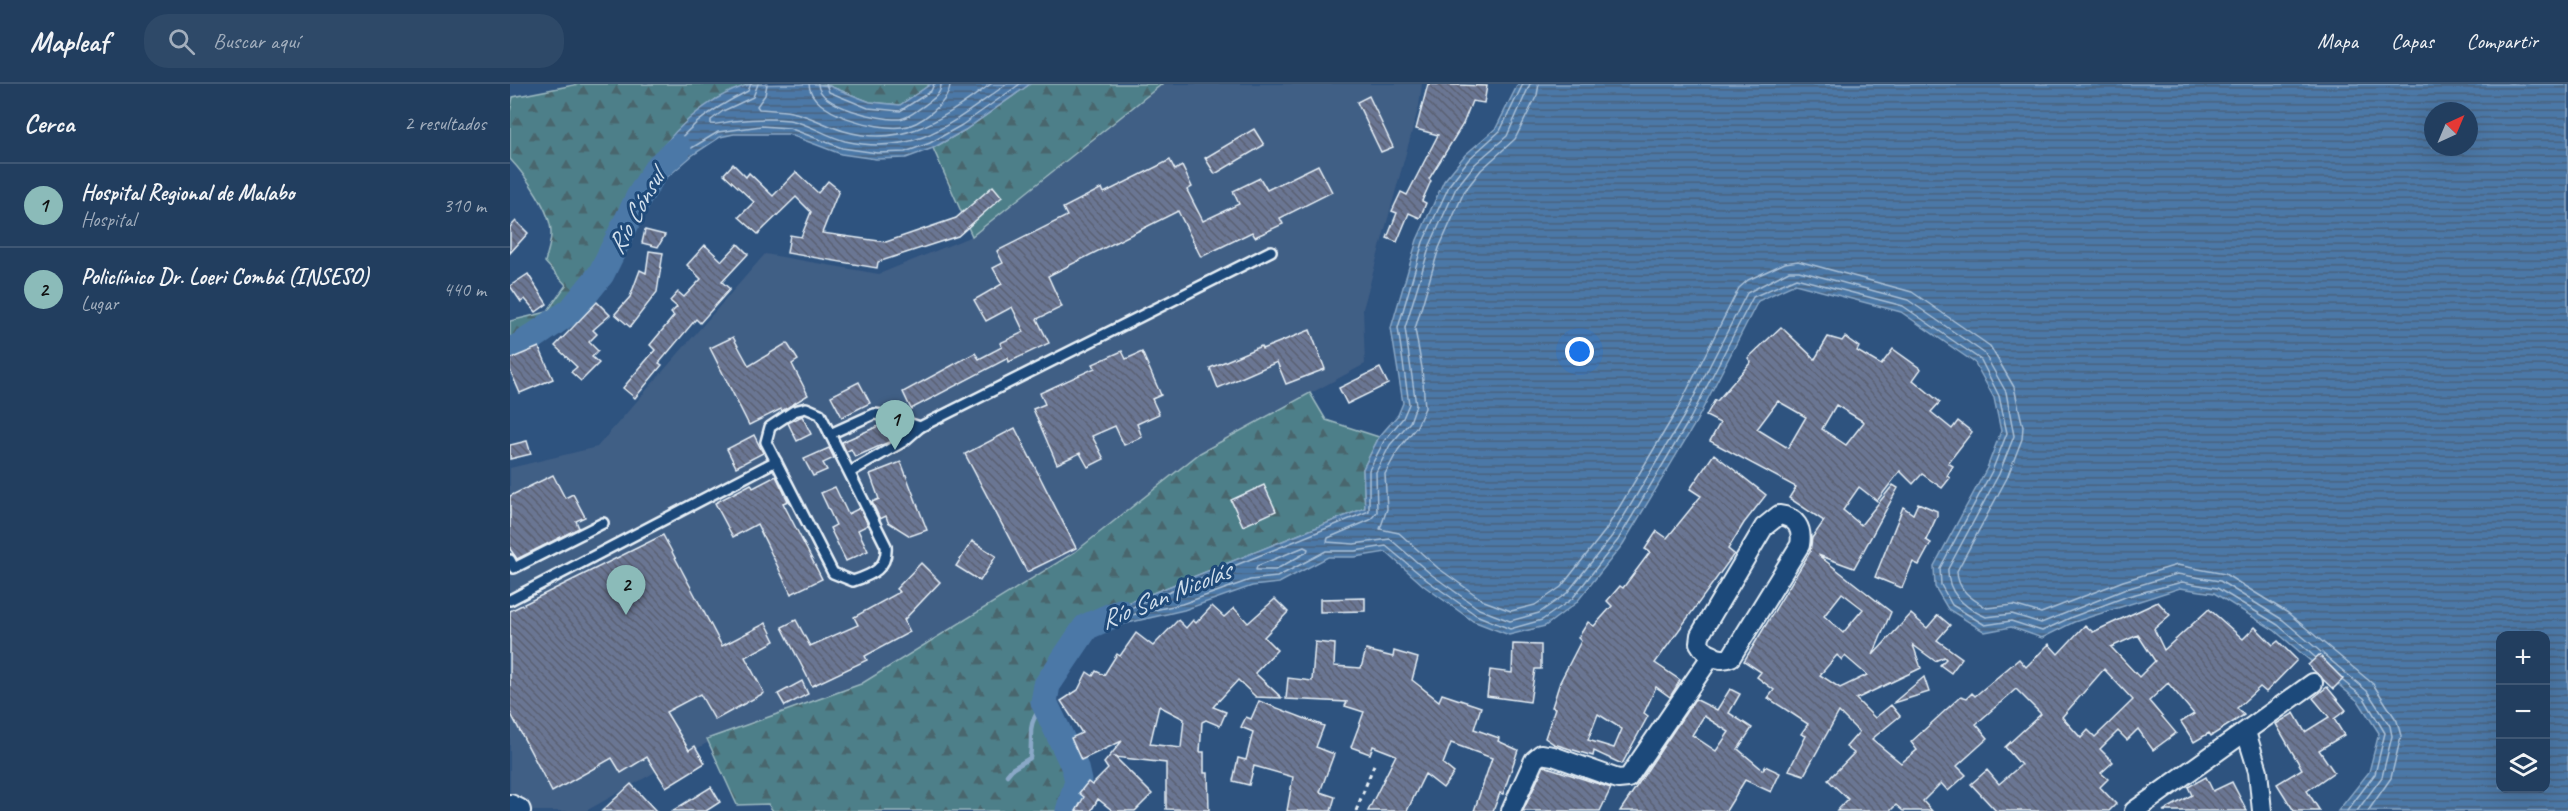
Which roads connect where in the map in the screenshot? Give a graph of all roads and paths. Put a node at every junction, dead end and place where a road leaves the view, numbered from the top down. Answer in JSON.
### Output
{"nodes":[{"id":1,"x":1271,"y":251,"type":"dead end"},
{"id":2,"x":920,"y":427,"type":"junction"},
{"id":3,"x":830,"y":434,"type":"junction"},
{"id":4,"x":776,"y":461,"type":"junction"},
{"id":5,"x":850,"y":472,"type":"junction"},
{"id":6,"x":603,"y":523,"type":"dead end"},
{"id":7,"x":510,"y":560,"type":"edge"},
{"id":8,"x":510,"y":600,"type":"edge"},
{"id":9,"x":1712,"y":655,"type":"junction"},
{"id":10,"x":2313,"y":682,"type":"dead end"},
{"id":11,"x":2246,"y":732,"type":"junction"},
{"id":12,"x":1375,"y":762,"type":"dead end"},
{"id":13,"x":510,"y":807,"type":"edge"},
{"id":14,"x":518,"y":811,"type":"edge"},
{"id":15,"x":1356,"y":811,"type":"edge"},
{"id":16,"x":1511,"y":811,"type":"edge"},
{"id":17,"x":2134,"y":811,"type":"edge"},
{"id":18,"x":2262,"y":811,"type":"edge"}],
"edges":[{"from":1,"to":2,"type":"lane"},
{"from":2,"to":3,"type":"lane"},
{"from":2,"to":5,"type":"lane"},
{"from":3,"to":4,"type":"lane"},
{"from":3,"to":5,"type":"lane"},
{"from":4,"to":5,"type":"lane"},
{"from":4,"to":8,"type":"lane"},
{"from":6,"to":7,"type":"lane"},
{"from":9,"to":9,"type":"street"},
{"from":9,"to":16,"type":"street"},
{"from":10,"to":11,"type":"street"},
{"from":11,"to":17,"type":"street"},
{"from":11,"to":18,"type":"street"},
{"from":12,"to":15,"type":"path"},
{"from":13,"to":14,"type":"main road"}]}
